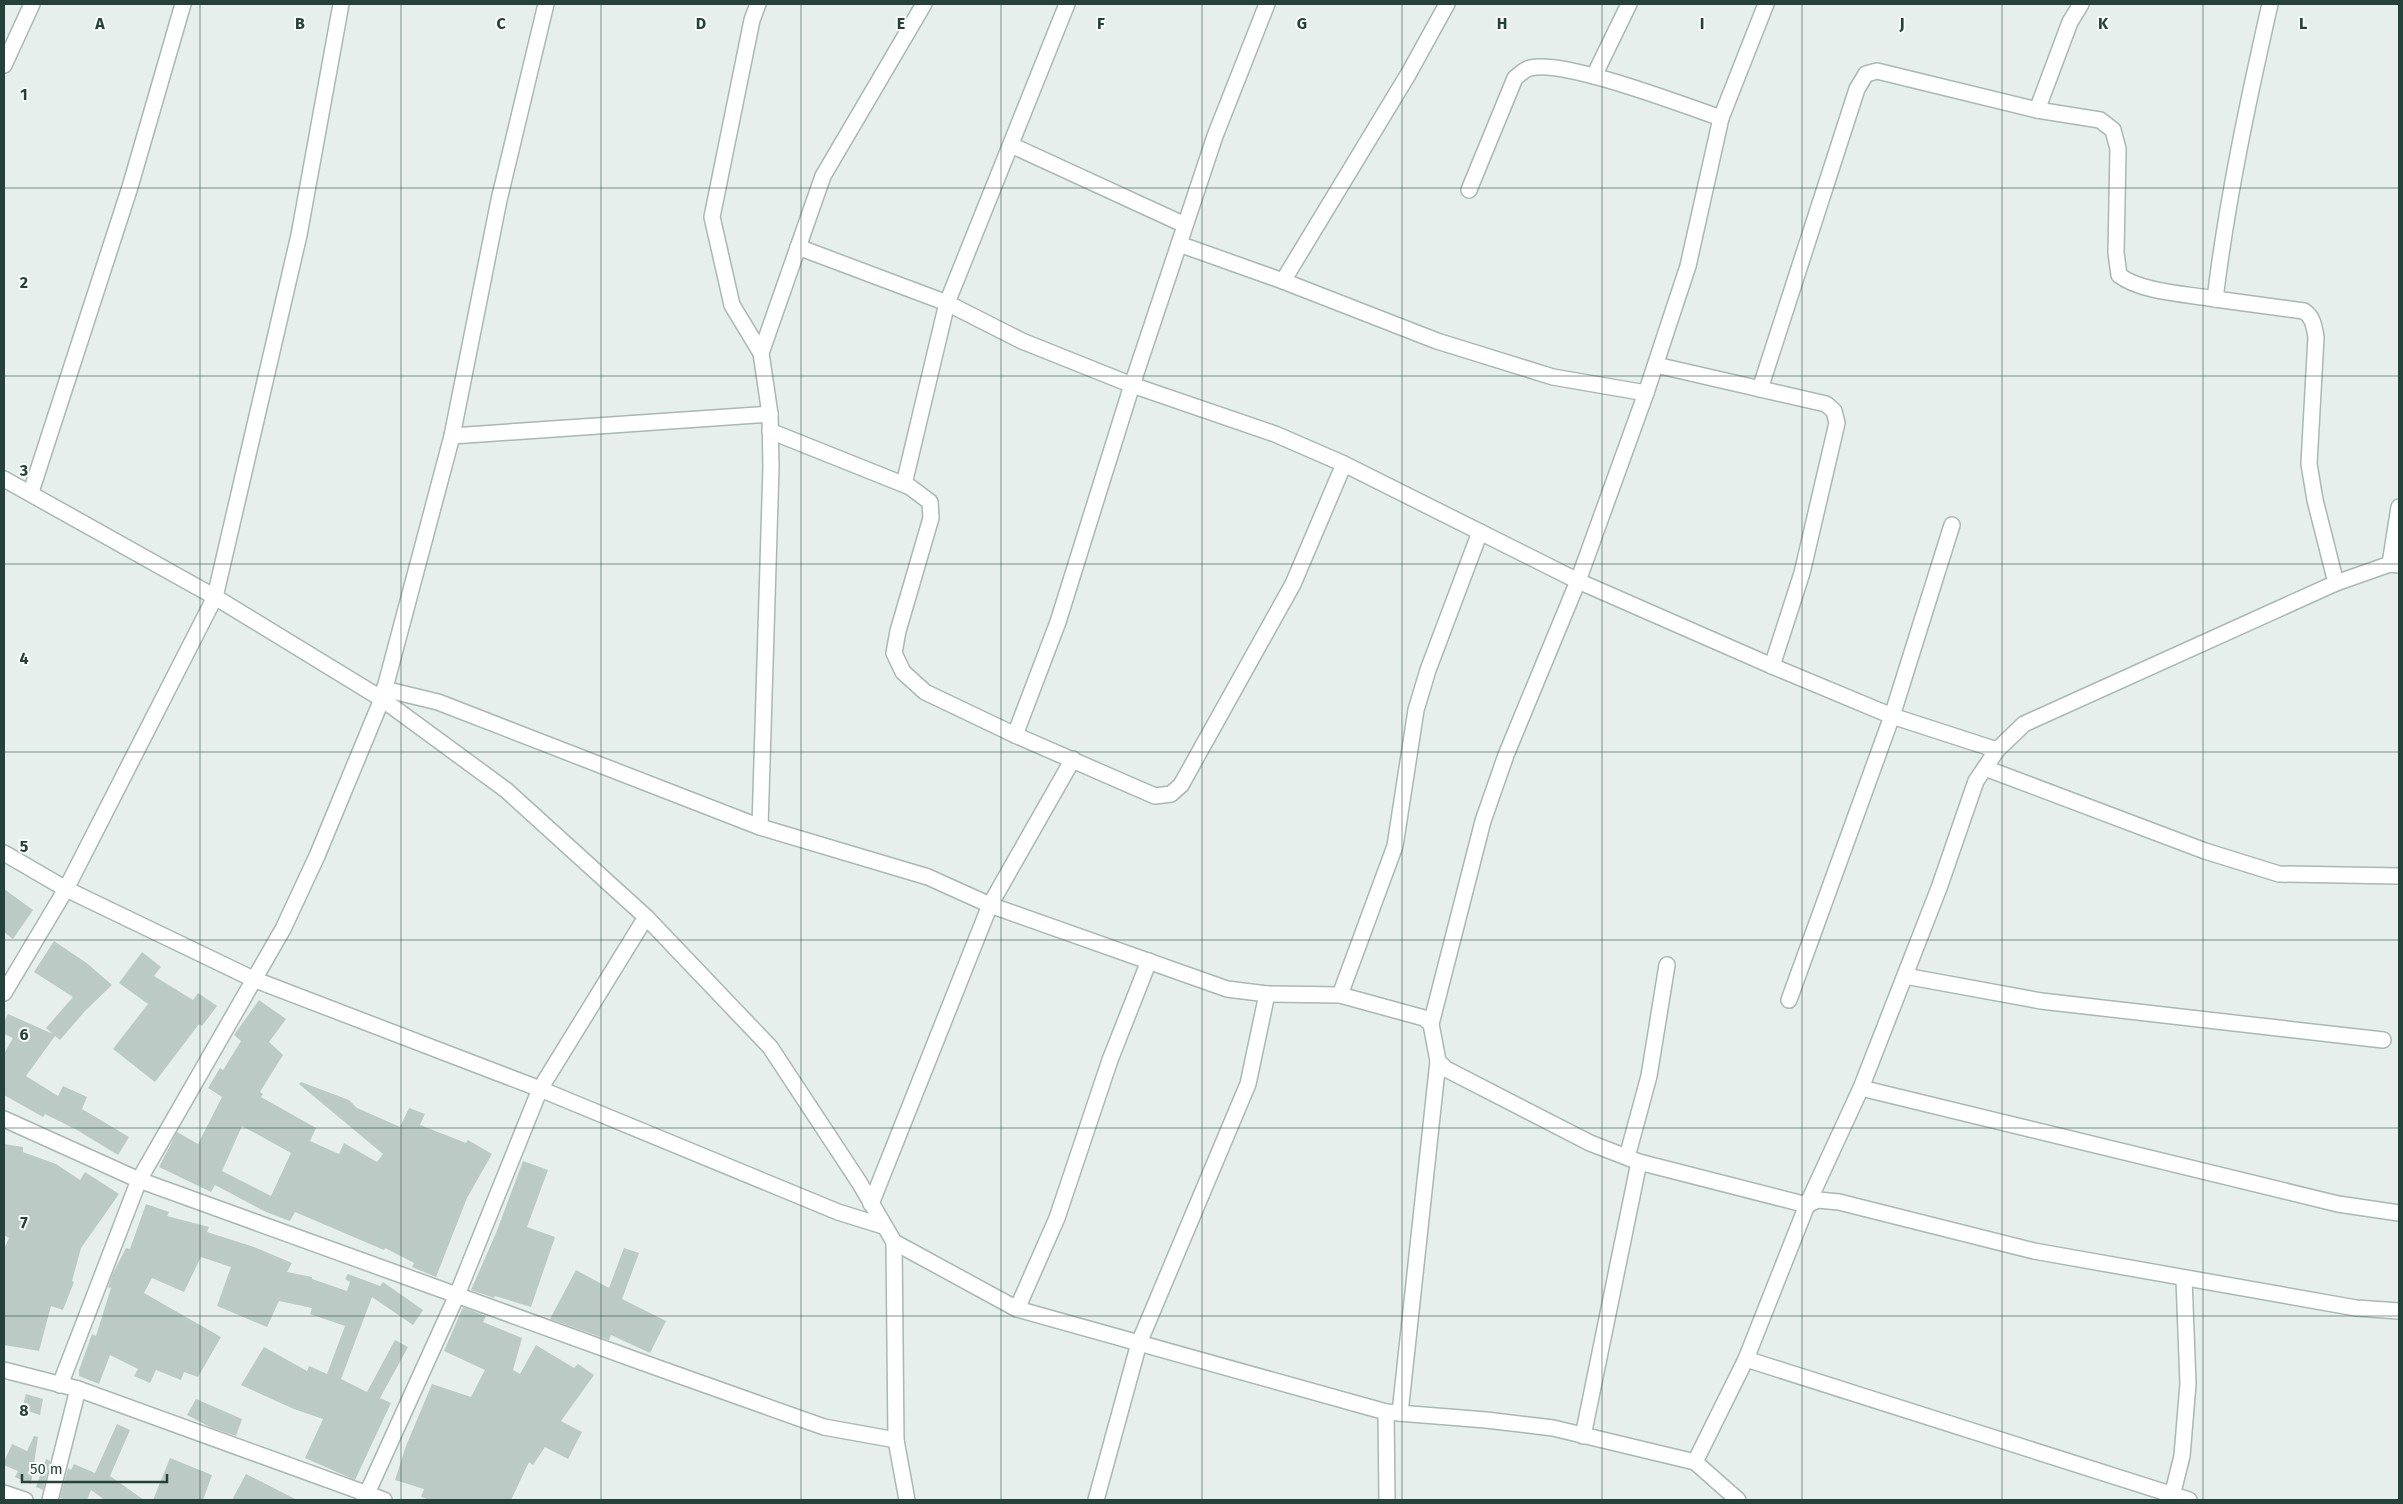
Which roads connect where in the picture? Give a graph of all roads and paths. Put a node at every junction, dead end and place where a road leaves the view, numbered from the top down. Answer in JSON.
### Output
{"nodes":[{"id":1,"x":32,"y":4,"type":"edge"},
{"id":2,"x":183,"y":4,"type":"edge"},
{"id":3,"x":341,"y":4,"type":"edge"},
{"id":4,"x":546,"y":4,"type":"edge"},
{"id":5,"x":758,"y":4,"type":"edge"},
{"id":6,"x":924,"y":4,"type":"edge"},
{"id":7,"x":1067,"y":4,"type":"edge"},
{"id":8,"x":1267,"y":4,"type":"edge"},
{"id":9,"x":1447,"y":4,"type":"edge"},
{"id":10,"x":1629,"y":4,"type":"edge"},
{"id":11,"x":1766,"y":4,"type":"edge"},
{"id":12,"x":2081,"y":4,"type":"edge"},
{"id":13,"x":2270,"y":4,"type":"edge"},
{"id":14,"x":4,"y":64,"type":"edge"},
{"id":15,"x":1594,"y":76,"type":"junction"},
{"id":16,"x":2037,"y":110,"type":"junction"},
{"id":17,"x":1721,"y":118,"type":"junction"},
{"id":18,"x":1011,"y":145,"type":"junction"},
{"id":19,"x":1469,"y":190,"type":"dead end"},
{"id":20,"x":1185,"y":225,"type":"junction"},
{"id":21,"x":1179,"y":244,"type":"junction"},
{"id":22,"x":798,"y":247,"type":"junction"},
{"id":23,"x":1283,"y":281,"type":"junction"},
{"id":24,"x":2215,"y":298,"type":"junction"},
{"id":25,"x":947,"y":303,"type":"junction"},
{"id":26,"x":760,"y":353,"type":"junction"},
{"id":27,"x":1656,"y":365,"type":"junction"},
{"id":28,"x":1132,"y":384,"type":"junction"},
{"id":29,"x":1760,"y":389,"type":"junction"},
{"id":30,"x":1646,"y":393,"type":"junction"},
{"id":31,"x":770,"y":414,"type":"junction"},
{"id":32,"x":770,"y":431,"type":"junction"},
{"id":33,"x":452,"y":436,"type":"junction"},
{"id":34,"x":1344,"y":464,"type":"junction"},
{"id":35,"x":4,"y":479,"type":"edge"},
{"id":36,"x":904,"y":484,"type":"junction"},
{"id":37,"x":31,"y":492,"type":"junction"},
{"id":38,"x":2399,"y":507,"type":"edge"},
{"id":39,"x":1952,"y":525,"type":"dead end"},
{"id":40,"x":1480,"y":532,"type":"junction"},
{"id":41,"x":2394,"y":565,"type":"edge"},
{"id":42,"x":1578,"y":581,"type":"junction"},
{"id":43,"x":2336,"y":583,"type":"junction"},
{"id":44,"x":216,"y":597,"type":"junction"},
{"id":45,"x":1772,"y":666,"type":"junction"},
{"id":46,"x":383,"y":694,"type":"junction"},
{"id":47,"x":1892,"y":716,"type":"junction"},
{"id":48,"x":1015,"y":734,"type":"junction"},
{"id":49,"x":1996,"y":750,"type":"junction"},
{"id":50,"x":1073,"y":760,"type":"junction"},
{"id":51,"x":1985,"y":768,"type":"junction"},
{"id":52,"x":760,"y":827,"type":"junction"},
{"id":53,"x":4,"y":853,"type":"edge"},
{"id":54,"x":2399,"y":876,"type":"edge"},
{"id":55,"x":66,"y":889,"type":"junction"},
{"id":56,"x":990,"y":905,"type":"junction"},
{"id":57,"x":646,"y":917,"type":"junction"},
{"id":58,"x":1149,"y":961,"type":"junction"},
{"id":59,"x":1667,"y":965,"type":"dead end"},
{"id":60,"x":1905,"y":976,"type":"junction"},
{"id":61,"x":253,"y":979,"type":"junction"},
{"id":62,"x":4,"y":993,"type":"edge"},
{"id":63,"x":1267,"y":994,"type":"junction"},
{"id":64,"x":1340,"y":995,"type":"junction"},
{"id":65,"x":1789,"y":1000,"type":"dead end"},
{"id":66,"x":1431,"y":1024,"type":"junction"},
{"id":67,"x":2383,"y":1040,"type":"dead end"},
{"id":68,"x":1438,"y":1061,"type":"junction"},
{"id":69,"x":1861,"y":1088,"type":"junction"},
{"id":70,"x":540,"y":1089,"type":"junction"},
{"id":71,"x":4,"y":1119,"type":"edge"},
{"id":72,"x":1633,"y":1159,"type":"junction"},
{"id":73,"x":139,"y":1180,"type":"junction"},
{"id":74,"x":871,"y":1204,"type":"junction"},
{"id":75,"x":1807,"y":1205,"type":"junction"},
{"id":76,"x":2399,"y":1213,"type":"edge"},
{"id":77,"x":883,"y":1226,"type":"junction"},
{"id":78,"x":894,"y":1242,"type":"junction"},
{"id":79,"x":2184,"y":1279,"type":"junction"},
{"id":80,"x":457,"y":1295,"type":"junction"},
{"id":81,"x":1017,"y":1309,"type":"junction"},
{"id":82,"x":2399,"y":1311,"type":"edge"},
{"id":83,"x":1139,"y":1343,"type":"junction"},
{"id":84,"x":1746,"y":1359,"type":"junction"},
{"id":85,"x":4,"y":1370,"type":"edge"},
{"id":86,"x":60,"y":1385,"type":"junction"},
{"id":87,"x":78,"y":1389,"type":"junction"},
{"id":88,"x":1393,"y":1412,"type":"junction"},
{"id":89,"x":1582,"y":1436,"type":"junction"},
{"id":90,"x":896,"y":1440,"type":"junction"},
{"id":91,"x":1695,"y":1462,"type":"junction"},
{"id":92,"x":4,"y":1493,"type":"edge"},
{"id":93,"x":365,"y":1497,"type":"edge"},
{"id":94,"x":2173,"y":1498,"type":"edge"},
{"id":95,"x":25,"y":1500,"type":"edge"},
{"id":96,"x":50,"y":1500,"type":"edge"},
{"id":97,"x":384,"y":1500,"type":"edge"},
{"id":98,"x":908,"y":1500,"type":"edge"},
{"id":99,"x":1096,"y":1500,"type":"edge"},
{"id":100,"x":1387,"y":1500,"type":"edge"},
{"id":101,"x":1738,"y":1500,"type":"edge"},
{"id":102,"x":2188,"y":1500,"type":"edge"}],
"edges":[{"from":1,"to":14,"type":"street"},
{"from":2,"to":37,"type":"street"},
{"from":3,"to":44,"type":"street"},
{"from":4,"to":33,"type":"street"},
{"from":5,"to":26,"type":"street"},
{"from":6,"to":22,"type":"street"},
{"from":7,"to":18,"type":"street"},
{"from":8,"to":20,"type":"street"},
{"from":9,"to":23,"type":"street"},
{"from":10,"to":15,"type":"street"},
{"from":11,"to":17,"type":"street"},
{"from":12,"to":16,"type":"street"},
{"from":13,"to":24,"type":"street"},
{"from":15,"to":17,"type":"street"},
{"from":15,"to":19,"type":"street"},
{"from":16,"to":24,"type":"street"},
{"from":16,"to":29,"type":"street"},
{"from":17,"to":27,"type":"street"},
{"from":18,"to":20,"type":"street"},
{"from":18,"to":25,"type":"street"},
{"from":20,"to":21,"type":"street"},
{"from":21,"to":23,"type":"street"},
{"from":21,"to":28,"type":"street"},
{"from":22,"to":25,"type":"street"},
{"from":22,"to":26,"type":"street"},
{"from":23,"to":30,"type":"street"},
{"from":24,"to":43,"type":"street"},
{"from":25,"to":28,"type":"street"},
{"from":25,"to":36,"type":"street"},
{"from":26,"to":31,"type":"street"},
{"from":27,"to":29,"type":"street"},
{"from":27,"to":30,"type":"street"},
{"from":28,"to":34,"type":"street"},
{"from":28,"to":48,"type":"street"},
{"from":29,"to":45,"type":"street"},
{"from":30,"to":42,"type":"street"},
{"from":31,"to":32,"type":"street"},
{"from":31,"to":33,"type":"street"},
{"from":32,"to":36,"type":"street"},
{"from":32,"to":52,"type":"street"},
{"from":33,"to":46,"type":"street"},
{"from":34,"to":40,"type":"street"},
{"from":34,"to":50,"type":"street"},
{"from":35,"to":37,"type":"street"},
{"from":36,"to":48,"type":"street"},
{"from":37,"to":44,"type":"street"},
{"from":38,"to":41,"type":"street"},
{"from":39,"to":47,"type":"street"},
{"from":40,"to":42,"type":"street"},
{"from":40,"to":64,"type":"street"},
{"from":41,"to":43,"type":"street"},
{"from":42,"to":45,"type":"street"},
{"from":42,"to":66,"type":"street"},
{"from":43,"to":49,"type":"street"},
{"from":44,"to":46,"type":"street"},
{"from":44,"to":55,"type":"street"},
{"from":45,"to":47,"type":"street"},
{"from":46,"to":52,"type":"street"},
{"from":46,"to":57,"type":"street"},
{"from":46,"to":61,"type":"street"},
{"from":47,"to":49,"type":"street"},
{"from":47,"to":65,"type":"street"},
{"from":48,"to":50,"type":"street"},
{"from":49,"to":51,"type":"street"},
{"from":50,"to":56,"type":"street"},
{"from":51,"to":54,"type":"street"},
{"from":51,"to":60,"type":"street"},
{"from":52,"to":56,"type":"street"},
{"from":53,"to":55,"type":"street"},
{"from":55,"to":61,"type":"street"},
{"from":55,"to":62,"type":"street"},
{"from":56,"to":58,"type":"street"},
{"from":56,"to":74,"type":"street"},
{"from":57,"to":70,"type":"street"},
{"from":57,"to":74,"type":"street"},
{"from":58,"to":63,"type":"street"},
{"from":58,"to":81,"type":"street"},
{"from":59,"to":72,"type":"street"},
{"from":60,"to":67,"type":"street"},
{"from":60,"to":69,"type":"street"},
{"from":61,"to":70,"type":"street"},
{"from":61,"to":73,"type":"street"},
{"from":63,"to":64,"type":"street"},
{"from":63,"to":83,"type":"street"},
{"from":64,"to":66,"type":"street"},
{"from":66,"to":68,"type":"street"},
{"from":68,"to":72,"type":"street"},
{"from":68,"to":88,"type":"street"},
{"from":69,"to":75,"type":"street"},
{"from":69,"to":76,"type":"street"},
{"from":70,"to":77,"type":"street"},
{"from":70,"to":80,"type":"street"},
{"from":71,"to":73,"type":"street"},
{"from":72,"to":75,"type":"street"},
{"from":72,"to":89,"type":"street"},
{"from":73,"to":80,"type":"street"},
{"from":73,"to":86,"type":"street"},
{"from":74,"to":77,"type":"street"},
{"from":75,"to":79,"type":"street"},
{"from":75,"to":84,"type":"street"},
{"from":77,"to":78,"type":"street"},
{"from":78,"to":81,"type":"street"},
{"from":78,"to":90,"type":"street"},
{"from":79,"to":82,"type":"street"},
{"from":79,"to":94,"type":"street"},
{"from":80,"to":90,"type":"street"},
{"from":80,"to":93,"type":"street"},
{"from":81,"to":83,"type":"street"},
{"from":83,"to":88,"type":"street"},
{"from":83,"to":99,"type":"street"},
{"from":84,"to":91,"type":"street"},
{"from":84,"to":94,"type":"street"},
{"from":85,"to":86,"type":"street"},
{"from":86,"to":87,"type":"street"},
{"from":87,"to":93,"type":"street"},
{"from":87,"to":96,"type":"street"},
{"from":88,"to":89,"type":"street"},
{"from":88,"to":100,"type":"street"},
{"from":89,"to":91,"type":"street"},
{"from":90,"to":98,"type":"street"},
{"from":91,"to":101,"type":"street"},
{"from":92,"to":95,"type":"street"},
{"from":93,"to":97,"type":"street"},
{"from":94,"to":102,"type":"street"}]}
